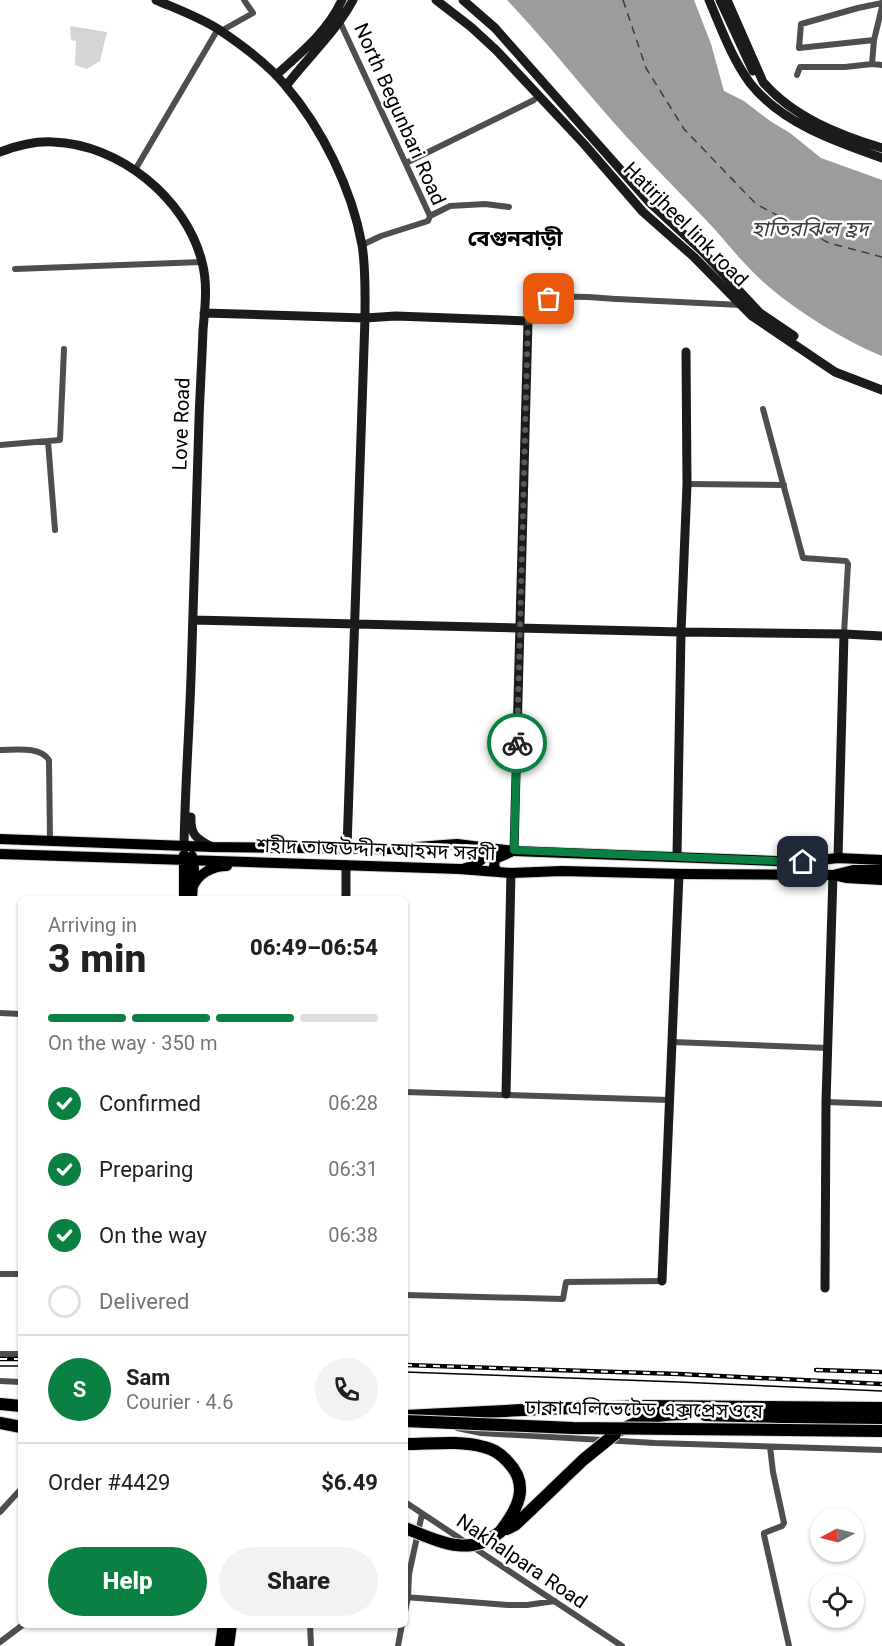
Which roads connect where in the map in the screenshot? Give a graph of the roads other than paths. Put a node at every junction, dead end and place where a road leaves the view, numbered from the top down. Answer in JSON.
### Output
{"nodes":[{"id":1,"x":156,"y":0,"type":"edge"},
{"id":2,"x":244,"y":0,"type":"edge"},
{"id":3,"x":342,"y":0,"type":"edge"},
{"id":4,"x":353,"y":0,"type":"edge"},
{"id":5,"x":436,"y":0,"type":"edge"},
{"id":6,"x":463,"y":0,"type":"edge"},
{"id":7,"x":709,"y":0,"type":"edge"},
{"id":8,"x":720,"y":0,"type":"edge"},
{"id":9,"x":728,"y":0,"type":"edge"},
{"id":10,"x":882,"y":5,"type":"edge"},
{"id":11,"x":340,"y":22,"type":"junction"},
{"id":12,"x":219,"y":30,"type":"junction"},
{"id":13,"x":879,"y":30,"type":"edge"},
{"id":14,"x":874,"y":40,"type":"junction"},
{"id":15,"x":872,"y":64,"type":"junction"},
{"id":16,"x":882,"y":65,"type":"edge"},
{"id":17,"x":300,"y":66,"type":"junction"},
{"id":18,"x":276,"y":75,"type":"junction"},
{"id":19,"x":797,"y":75,"type":"dead end"},
{"id":20,"x":764,"y":82,"type":"junction"},
{"id":21,"x":286,"y":86,"type":"junction"},
{"id":22,"x":534,"y":100,"type":"dead end"},
{"id":23,"x":297,"y":101,"type":"junction"},
{"id":24,"x":882,"y":148,"type":"edge"},
{"id":25,"x":0,"y":152,"type":"edge"},
{"id":26,"x":882,"y":158,"type":"edge"},
{"id":27,"x":406,"y":163,"type":"junction"},
{"id":28,"x":135,"y":170,"type":"junction"},
{"id":29,"x":509,"y":207,"type":"dead end"},
{"id":30,"x":430,"y":216,"type":"junction"},
{"id":31,"x":362,"y":245,"type":"junction"},
{"id":32,"x":202,"y":262,"type":"junction"},
{"id":33,"x":15,"y":269,"type":"dead end"},
{"id":34,"x":741,"y":305,"type":"junction"},
{"id":35,"x":204,"y":313,"type":"junction"},
{"id":36,"x":365,"y":318,"type":"junction"},
{"id":37,"x":528,"y":321,"type":"junction"},
{"id":38,"x":64,"y":349,"type":"dead end"},
{"id":39,"x":686,"y":352,"type":"dead end"},
{"id":40,"x":882,"y":385,"type":"edge"},
{"id":41,"x":882,"y":390,"type":"edge"},
{"id":42,"x":763,"y":408,"type":"dead end"},
{"id":43,"x":48,"y":441,"type":"junction"},
{"id":44,"x":0,"y":445,"type":"edge"},
{"id":45,"x":687,"y":484,"type":"junction"},
{"id":46,"x":784,"y":485,"type":"junction"},
{"id":47,"x":55,"y":530,"type":"dead end"},
{"id":48,"x":193,"y":620,"type":"junction"},
{"id":49,"x":354,"y":624,"type":"junction"},
{"id":50,"x":519,"y":628,"type":"junction"},
{"id":51,"x":681,"y":632,"type":"junction"},
{"id":52,"x":844,"y":634,"type":"junction"},
{"id":53,"x":882,"y":636,"type":"edge"},
{"id":54,"x":0,"y":750,"type":"edge"},
{"id":55,"x":187,"y":762,"type":"junction"},
{"id":56,"x":0,"y":839,"type":"edge"},
{"id":57,"x":50,"y":840,"type":"junction"},
{"id":58,"x":72,"y":841,"type":"junction"},
{"id":59,"x":184,"y":846,"type":"junction"},
{"id":60,"x":213,"y":847,"type":"junction"},
{"id":61,"x":479,"y":847,"type":"junction"},
{"id":62,"x":347,"y":848,"type":"junction"},
{"id":63,"x":514,"y":850,"type":"junction"},
{"id":64,"x":0,"y":854,"type":"edge"},
{"id":65,"x":72,"y":856,"type":"junction"},
{"id":66,"x":677,"y":856,"type":"junction"},
{"id":67,"x":838,"y":858,"type":"junction"},
{"id":68,"x":168,"y":860,"type":"junction"},
{"id":69,"x":189,"y":860,"type":"junction"},
{"id":70,"x":882,"y":860,"type":"edge"},
{"id":71,"x":265,"y":862,"type":"junction"},
{"id":72,"x":346,"y":865,"type":"junction"},
{"id":73,"x":460,"y":869,"type":"junction"},
{"id":74,"x":882,"y":870,"type":"edge"},
{"id":75,"x":498,"y":872,"type":"junction"},
{"id":76,"x":511,"y":873,"type":"junction"},
{"id":77,"x":679,"y":874,"type":"junction"},
{"id":78,"x":833,"y":875,"type":"junction"},
{"id":79,"x":882,"y":880,"type":"edge"},
{"id":80,"x":188,"y":894,"type":"edge"},
{"id":81,"x":346,"y":896,"type":"edge"},
{"id":82,"x":0,"y":1013,"type":"edge"},
{"id":83,"x":18,"y":1014,"type":"edge"},
{"id":84,"x":672,"y":1042,"type":"junction"},
{"id":85,"x":828,"y":1048,"type":"junction"},
{"id":86,"x":408,"y":1092,"type":"edge"},
{"id":87,"x":506,"y":1094,"type":"junction"},
{"id":88,"x":669,"y":1100,"type":"junction"},
{"id":89,"x":826,"y":1102,"type":"junction"},
{"id":90,"x":882,"y":1104,"type":"edge"},
{"id":91,"x":0,"y":1274,"type":"edge"},
{"id":92,"x":18,"y":1274,"type":"edge"},
{"id":93,"x":662,"y":1281,"type":"joint"},
{"id":94,"x":825,"y":1288,"type":"dead end"},
{"id":95,"x":408,"y":1295,"type":"edge"},
{"id":96,"x":0,"y":1354,"type":"edge"},
{"id":97,"x":18,"y":1354,"type":"edge"},
{"id":98,"x":0,"y":1381,"type":"edge"},
{"id":99,"x":18,"y":1382,"type":"edge"},
{"id":100,"x":0,"y":1404,"type":"edge"},
{"id":101,"x":18,"y":1406,"type":"edge"},
{"id":102,"x":882,"y":1408,"type":"edge"},
{"id":103,"x":408,"y":1419,"type":"edge"},
{"id":104,"x":408,"y":1419,"type":"edge"},
{"id":105,"x":408,"y":1420,"type":"edge"},
{"id":106,"x":882,"y":1420,"type":"edge"},
{"id":107,"x":0,"y":1424,"type":"edge"},
{"id":108,"x":18,"y":1427,"type":"edge"},
{"id":109,"x":882,"y":1431,"type":"edge"},
{"id":110,"x":408,"y":1444,"type":"edge"},
{"id":111,"x":770,"y":1447,"type":"junction"},
{"id":112,"x":882,"y":1450,"type":"edge"},
{"id":113,"x":18,"y":1492,"type":"edge"},
{"id":114,"x":408,"y":1504,"type":"edge"},
{"id":115,"x":0,"y":1512,"type":"edge"},
{"id":116,"x":422,"y":1514,"type":"junction"},
{"id":117,"x":408,"y":1529,"type":"edge"},
{"id":118,"x":500,"y":1532,"type":"junction"},
{"id":119,"x":408,"y":1582,"type":"edge"},
{"id":120,"x":408,"y":1597,"type":"edge"},
{"id":121,"x":555,"y":1600,"type":"junction"},
{"id":122,"x":19,"y":1628,"type":"edge"},
{"id":123,"x":222,"y":1628,"type":"edge"},
{"id":124,"x":231,"y":1628,"type":"edge"},
{"id":125,"x":310,"y":1628,"type":"edge"},
{"id":126,"x":401,"y":1628,"type":"edge"},
{"id":127,"x":0,"y":1642,"type":"edge"},
{"id":128,"x":220,"y":1646,"type":"edge"},
{"id":129,"x":229,"y":1646,"type":"edge"},
{"id":130,"x":311,"y":1646,"type":"edge"},
{"id":131,"x":398,"y":1646,"type":"edge"},
{"id":132,"x":622,"y":1646,"type":"edge"},
{"id":133,"x":789,"y":1646,"type":"edge"}],
"edges":[{"from":1,"to":12,"type":"street"},
{"from":2,"to":12,"type":"street"},
{"from":3,"to":18,"type":"street"},
{"from":4,"to":11,"type":"street"},
{"from":5,"to":34,"type":"street","name":"Hatirjheel link road"},
{"from":6,"to":40,"type":"street","name":"Hatirjheel link road"},
{"from":7,"to":26,"type":"street"},
{"from":8,"to":20,"type":"street"},
{"from":9,"to":20,"type":"street"},
{"from":10,"to":13,"type":"street"},
{"from":10,"to":14,"type":"street"},
{"from":11,"to":17,"type":"street"},
{"from":11,"to":27,"type":"street","name":"North Begunbari Road"},
{"from":12,"to":18,"type":"street"},
{"from":12,"to":28,"type":"street"},
{"from":13,"to":14,"type":"street"},
{"from":14,"to":15,"type":"street"},
{"from":15,"to":16,"type":"street"},
{"from":15,"to":19,"type":"street"},
{"from":17,"to":21,"type":"street"},
{"from":17,"to":23,"type":"street"},
{"from":18,"to":21,"type":"street"},
{"from":20,"to":24,"type":"street"},
{"from":21,"to":23,"type":"street"},
{"from":22,"to":27,"type":"street"},
{"from":23,"to":31,"type":"street"},
{"from":25,"to":28,"type":"street","name":"Love Road"},
{"from":27,"to":30,"type":"street","name":"North Begunbari Road"},
{"from":28,"to":32,"type":"street","name":"Love Road"},
{"from":29,"to":30,"type":"street"},
{"from":30,"to":31,"type":"street","name":"North Begunbari Road"},
{"from":31,"to":36,"type":"street"},
{"from":32,"to":33,"type":"street"},
{"from":32,"to":35,"type":"street","name":"Love Road"},
{"from":34,"to":37,"type":"street"},
{"from":34,"to":41,"type":"street","name":"Hatirjheel link road"},
{"from":35,"to":36,"type":"street"},
{"from":35,"to":48,"type":"street","name":"Love Road"},
{"from":36,"to":37,"type":"street"},
{"from":36,"to":49,"type":"street"},
{"from":37,"to":50,"type":"street"},
{"from":38,"to":43,"type":"street"},
{"from":39,"to":45,"type":"street"},
{"from":42,"to":46,"type":"street"},
{"from":43,"to":44,"type":"street"},
{"from":43,"to":47,"type":"street"},
{"from":45,"to":46,"type":"street"},
{"from":45,"to":51,"type":"street"},
{"from":46,"to":52,"type":"street"},
{"from":48,"to":49,"type":"street"},
{"from":48,"to":55,"type":"street","name":"Love Road"},
{"from":49,"to":50,"type":"street"},
{"from":49,"to":62,"type":"street"},
{"from":50,"to":51,"type":"street"},
{"from":50,"to":63,"type":"street"},
{"from":51,"to":52,"type":"street"},
{"from":51,"to":66,"type":"street"},
{"from":52,"to":53,"type":"street"},
{"from":52,"to":67,"type":"street"},
{"from":54,"to":57,"type":"street"},
{"from":55,"to":59,"type":"street","name":"Love Road"},
{"from":55,"to":60,"type":"street"},
{"from":56,"to":57,"type":"main road","name":"শহীদ তাজউদ্দীন আহমদ সরণী"},
{"from":57,"to":58,"type":"main road","name":"শহীদ তাজউদ্দীন আহমদ সরণী"},
{"from":58,"to":59,"type":"main road","name":"শহীদ তাজউদ্দীন আহমদ সরণী"},
{"from":58,"to":65,"type":"main road"},
{"from":59,"to":60,"type":"main road","name":"শহীদ তাজউদ্দীন আহমদ সরণী"},
{"from":59,"to":69,"type":"main road"},
{"from":60,"to":62,"type":"main road","name":"শহীদ তাজউদ্দীন আহমদ সরণী"},
{"from":61,"to":62,"type":"main road","name":"শহীদ তাজউদ্দীন আহমদ সরণী"},
{"from":61,"to":63,"type":"main road","name":"শহীদ তাজউদ্দীন আহমদ সরণী"},
{"from":61,"to":73,"type":"main road"},
{"from":63,"to":66,"type":"main road","name":"শহীদ তাজউদ্দীন আহমদ সরণী"},
{"from":63,"to":75,"type":"main road"},
{"from":64,"to":65,"type":"main road","name":"শহীদ তাজউদ্দীন আহমদ সরণী"},
{"from":65,"to":68,"type":"main road","name":"শহীদ তাজউদ্দীন আহমদ সরণী"},
{"from":66,"to":67,"type":"main road","name":"শহীদ তাজউদ্দীন আহমদ সরণী"},
{"from":67,"to":70,"type":"main road","name":"শহীদ তাজউদ্দীন আহমদ সরণী"},
{"from":68,"to":69,"type":"main road","name":"শহীদ তাজউদ্দীন আহমদ সরণী"},
{"from":68,"to":80,"type":"main road"},
{"from":69,"to":71,"type":"main road","name":"শহীদ তাজউদ্দীন আহমদ সরণী"},
{"from":69,"to":80,"type":"main road"},
{"from":71,"to":72,"type":"main road","name":"শহীদ তাজউদ্দীন আহমদ সরণী"},
{"from":71,"to":80,"type":"main road"},
{"from":72,"to":73,"type":"main road","name":"শহীদ তাজউদ্দীন আহমদ সরণী"},
{"from":72,"to":81,"type":"street"},
{"from":73,"to":75,"type":"main road","name":"শহীদ তাজউদ্দীন আহমদ সরণী"},
{"from":74,"to":78,"type":"main road"},
{"from":75,"to":76,"type":"main road","name":"শহীদ তাজউদ্দীন আহমদ সরণী"},
{"from":76,"to":77,"type":"main road","name":"শহীদ তাজউদ্দীন আহমদ সরণী"},
{"from":76,"to":87,"type":"street"},
{"from":77,"to":78,"type":"main road","name":"শহীদ তাজউদ্দীন আহমদ সরণী"},
{"from":77,"to":84,"type":"street"},
{"from":78,"to":79,"type":"main road","name":"শহীদ তাজউদ্দীন আহমদ সরণী"},
{"from":78,"to":85,"type":"street"},
{"from":82,"to":83,"type":"street"},
{"from":84,"to":85,"type":"street"},
{"from":84,"to":88,"type":"street"},
{"from":85,"to":89,"type":"street"},
{"from":86,"to":87,"type":"street"},
{"from":87,"to":88,"type":"street"},
{"from":88,"to":93,"type":"street"},
{"from":89,"to":90,"type":"street"},
{"from":89,"to":94,"type":"street"},
{"from":91,"to":92,"type":"street"},
{"from":93,"to":95,"type":"street"},
{"from":96,"to":97,"type":"street"},
{"from":98,"to":99,"type":"street"},
{"from":100,"to":101,"type":"highway"},
{"from":102,"to":103,"type":"highway"},
{"from":104,"to":109,"type":"highway","name":"ঢাকা এলিভেটেড এক্সপ্রেসওয়ে","bridge":true},
{"from":105,"to":111,"type":"street"},
{"from":106,"to":118,"type":"highway","bridge":true},
{"from":107,"to":108,"type":"highway"},
{"from":110,"to":118,"type":"highway"},
{"from":111,"to":112,"type":"street"},
{"from":111,"to":133,"type":"street"},
{"from":113,"to":115,"type":"street"},
{"from":114,"to":116,"type":"street","name":"Nakhalpara Road"},
{"from":116,"to":119,"type":"street"},
{"from":116,"to":121,"type":"street","name":"Nakhalpara Road"},
{"from":117,"to":118,"type":"highway","bridge":true},
{"from":120,"to":121,"type":"street"},
{"from":121,"to":132,"type":"street","name":"Nakhalpara Road"},
{"from":122,"to":127,"type":"street"},
{"from":123,"to":128,"type":"main road"},
{"from":124,"to":129,"type":"main road"},
{"from":125,"to":130,"type":"street"},
{"from":126,"to":131,"type":"street"}]}
